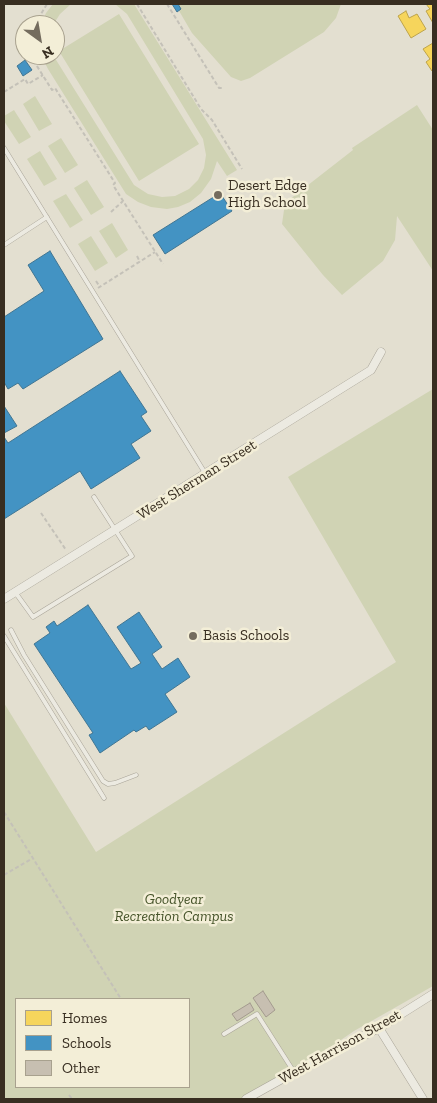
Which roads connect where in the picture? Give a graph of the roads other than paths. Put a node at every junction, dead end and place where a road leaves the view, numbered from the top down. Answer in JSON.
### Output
{"nodes":[{"id":1,"x":4,"y":148,"type":"edge"},
{"id":2,"x":47,"y":217,"type":"junction"},
{"id":3,"x":4,"y":245,"type":"edge"},
{"id":4,"x":381,"y":352,"type":"dead end"},
{"id":5,"x":205,"y":474,"type":"junction"},
{"id":6,"x":94,"y":497,"type":"dead end"},
{"id":7,"x":115,"y":530,"type":"junction"},
{"id":8,"x":16,"y":592,"type":"junction"},
{"id":9,"x":4,"y":599,"type":"edge"},
{"id":10,"x":11,"y":630,"type":"dead end"},
{"id":11,"x":4,"y":636,"type":"edge"},
{"id":12,"x":136,"y":775,"type":"dead end"},
{"id":13,"x":104,"y":798,"type":"dead end"},
{"id":14,"x":433,"y":994,"type":"edge"},
{"id":15,"x":379,"y":1028,"type":"junction"},
{"id":16,"x":224,"y":1034,"type":"dead end"},
{"id":17,"x":294,"y":1072,"type":"junction"},
{"id":18,"x":246,"y":1099,"type":"edge"},
{"id":19,"x":423,"y":1099,"type":"edge"}],
"edges":[{"from":1,"to":2,"type":"lane"},
{"from":2,"to":3,"type":"lane"},
{"from":2,"to":5,"type":"lane"},
{"from":4,"to":5,"type":"street","name":"West Sherman Street"},
{"from":5,"to":7,"type":"street","name":"West Sherman Street"},
{"from":6,"to":7,"type":"lane"},
{"from":7,"to":8,"type":"street","name":"West Sherman Street"},
{"from":7,"to":8,"type":"lane"},
{"from":8,"to":9,"type":"street","name":"West Sherman Street"},
{"from":10,"to":12,"type":"lane"},
{"from":11,"to":13,"type":"lane"},
{"from":14,"to":15,"type":"street","name":"West Harrison Street"},
{"from":15,"to":17,"type":"street","name":"West Harrison Street"},
{"from":15,"to":19,"type":"street"},
{"from":16,"to":17,"type":"lane"},
{"from":17,"to":18,"type":"street","name":"West Harrison Street"}]}
